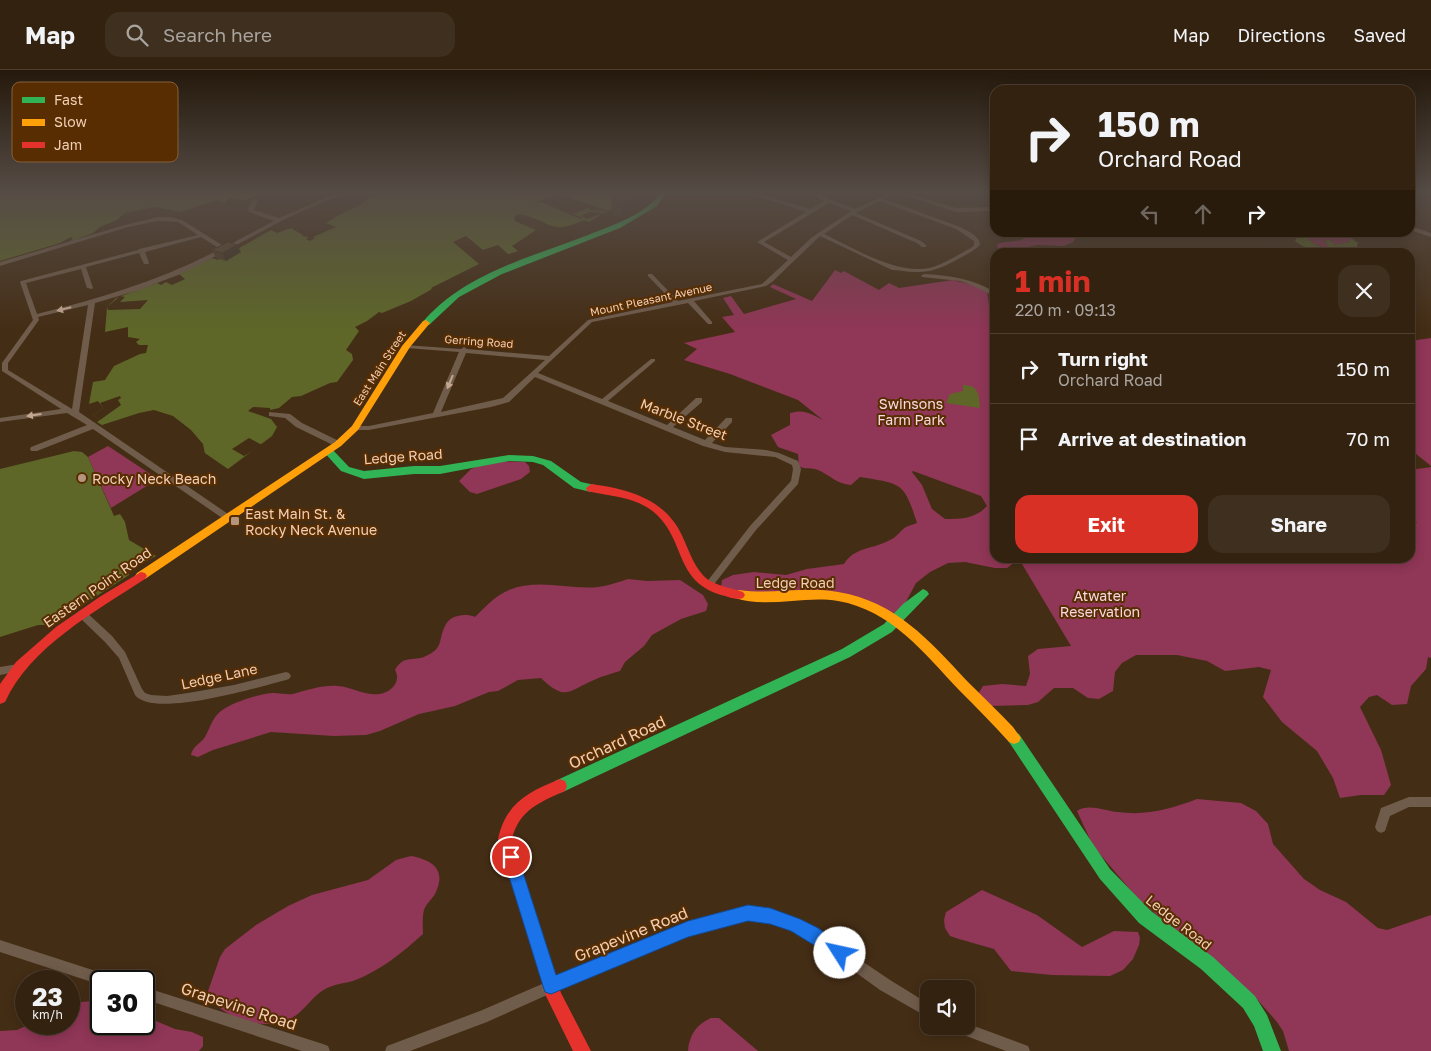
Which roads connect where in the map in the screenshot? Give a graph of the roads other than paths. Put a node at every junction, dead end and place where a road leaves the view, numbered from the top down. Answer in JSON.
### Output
{"nodes":[{"id":1,"x":86,"y":239,"type":"edge"},
{"id":2,"x":187,"y":239,"type":"edge"},
{"id":3,"x":209,"y":239,"type":"edge"},
{"id":4,"x":243,"y":239,"type":"edge"},
{"id":5,"x":584,"y":239,"type":"edge"},
{"id":6,"x":765,"y":239,"type":"edge"},
{"id":7,"x":814,"y":239,"type":"edge"},
{"id":8,"x":830,"y":239,"type":"edge"},
{"id":9,"x":912,"y":239,"type":"edge"},
{"id":10,"x":974,"y":239,"type":"edge"},
{"id":11,"x":924,"y":246,"type":"dead end"},
{"id":12,"x":224,"y":249,"type":"junction"},
{"id":13,"x":141,"y":250,"type":"junction"},
{"id":14,"x":792,"y":259,"type":"junction"},
{"id":15,"x":146,"y":263,"type":"dead end"},
{"id":16,"x":0,"y":264,"type":"edge"},
{"id":17,"x":83,"y":266,"type":"junction"},
{"id":18,"x":890,"y":266,"type":"junction"},
{"id":19,"x":650,"y":275,"type":"dead end"},
{"id":20,"x":23,"y":282,"type":"joint"},
{"id":21,"x":90,"y":288,"type":"dead end"},
{"id":22,"x":990,"y":292,"type":"edge"},
{"id":23,"x":690,"y":301,"type":"junction"},
{"id":24,"x":92,"y":302,"type":"junction"},
{"id":25,"x":677,"y":303,"type":"junction"},
{"id":26,"x":36,"y":316,"type":"junction"},
{"id":27,"x":710,"y":323,"type":"dead end"},
{"id":28,"x":406,"y":346,"type":"junction"},
{"id":29,"x":464,"y":349,"type":"junction"},
{"id":30,"x":550,"y":358,"type":"junction"},
{"id":31,"x":7,"y":359,"type":"junction"},
{"id":32,"x":653,"y":360,"type":"dead end"},
{"id":33,"x":0,"y":364,"type":"edge"},
{"id":34,"x":534,"y":374,"type":"junction"},
{"id":35,"x":700,"y":400,"type":"dead end"},
{"id":36,"x":603,"y":402,"type":"junction"},
{"id":37,"x":68,"y":410,"type":"junction"},
{"id":38,"x":272,"y":414,"type":"dead end"},
{"id":39,"x":436,"y":415,"type":"junction"},
{"id":40,"x":78,"y":416,"type":"junction"},
{"id":41,"x":0,"y":420,"type":"edge"},
{"id":42,"x":729,"y":420,"type":"dead end"},
{"id":43,"x":92,"y":426,"type":"junction"},
{"id":44,"x":355,"y":428,"type":"junction"},
{"id":45,"x":667,"y":429,"type":"junction"},
{"id":46,"x":338,"y":444,"type":"junction"},
{"id":47,"x":706,"y":444,"type":"junction"},
{"id":48,"x":34,"y":449,"type":"dead end"},
{"id":49,"x":328,"y":451,"type":"junction"},
{"id":50,"x":228,"y":518,"type":"junction"},
{"id":51,"x":709,"y":585,"type":"junction"},
{"id":52,"x":923,"y":594,"type":"dead end"},
{"id":53,"x":82,"y":614,"type":"junction"},
{"id":54,"x":896,"y":619,"type":"junction"},
{"id":55,"x":18,"y":668,"type":"junction"},
{"id":56,"x":0,"y":671,"type":"edge"},
{"id":57,"x":286,"y":676,"type":"dead end"},
{"id":58,"x":0,"y":698,"type":"edge"},
{"id":59,"x":1431,"y":802,"type":"edge"},
{"id":60,"x":1381,"y":828,"type":"dead end"},
{"id":61,"x":0,"y":946,"type":"edge"},
{"id":62,"x":90,"y":975,"type":"edge"},
{"id":63,"x":551,"y":986,"type":"junction"},
{"id":64,"x":155,"y":997,"type":"edge"},
{"id":65,"x":920,"y":1007,"type":"edge"},
{"id":66,"x":975,"y":1033,"type":"edge"},
{"id":67,"x":323,"y":1051,"type":"edge"},
{"id":68,"x":392,"y":1051,"type":"edge"},
{"id":69,"x":582,"y":1051,"type":"edge"},
{"id":70,"x":1023,"y":1051,"type":"edge"},
{"id":71,"x":1272,"y":1051,"type":"edge"}],
"edges":[{"from":1,"to":16,"type":"street"},
{"from":2,"to":13,"type":"street"},
{"from":3,"to":12,"type":"street"},
{"from":4,"to":12,"type":"street"},
{"from":5,"to":28,"type":"street","name":"East Main Street"},
{"from":6,"to":14,"type":"street"},
{"from":7,"to":14,"type":"street","name":"Mount Pleasant Avenue"},
{"from":8,"to":18,"type":"street"},
{"from":9,"to":11,"type":"street"},
{"from":10,"to":18,"type":"street"},
{"from":12,"to":24,"type":"street"},
{"from":13,"to":15,"type":"street"},
{"from":13,"to":17,"type":"street"},
{"from":14,"to":23,"type":"street","name":"Mount Pleasant Avenue"},
{"from":17,"to":20,"type":"street"},
{"from":17,"to":21,"type":"street"},
{"from":18,"to":22,"type":"street"},
{"from":19,"to":25,"type":"street"},
{"from":20,"to":26,"type":"street"},
{"from":23,"to":25,"type":"street","name":"Mount Pleasant Avenue"},
{"from":23,"to":27,"type":"street"},
{"from":24,"to":26,"type":"street","one_way":true},
{"from":24,"to":40,"type":"street"},
{"from":25,"to":30,"type":"street","name":"Mount Pleasant Avenue"},
{"from":26,"to":31,"type":"street"},
{"from":28,"to":29,"type":"street","name":"Gerring Road"},
{"from":28,"to":44,"type":"street","name":"East Main Street"},
{"from":29,"to":30,"type":"street","name":"Gerring Road"},
{"from":29,"to":39,"type":"street","one_way":true},
{"from":30,"to":34,"type":"street","name":"Mount Pleasant Avenue"},
{"from":31,"to":33,"type":"street"},
{"from":31,"to":37,"type":"street"},
{"from":32,"to":36,"type":"street"},
{"from":34,"to":36,"type":"street","name":"Marble Street"},
{"from":34,"to":39,"type":"street","name":"Mount Pleasant Avenue"},
{"from":35,"to":45,"type":"street"},
{"from":36,"to":45,"type":"street","name":"Marble Street"},
{"from":37,"to":40,"type":"street"},
{"from":37,"to":41,"type":"street","one_way":true},
{"from":38,"to":46,"type":"street"},
{"from":39,"to":44,"type":"street","name":"Mount Pleasant Avenue"},
{"from":40,"to":43,"type":"street"},
{"from":42,"to":47,"type":"street"},
{"from":43,"to":48,"type":"street"},
{"from":43,"to":50,"type":"street"},
{"from":44,"to":46,"type":"street","name":"East Main Street"},
{"from":45,"to":47,"type":"street","name":"Marble Street"},
{"from":46,"to":49,"type":"street","name":"East Main Street"},
{"from":47,"to":51,"type":"street","name":"Marble Street"},
{"from":49,"to":50,"type":"street","name":"East Main Street"},
{"from":49,"to":51,"type":"street","name":"Ledge Road"},
{"from":50,"to":53,"type":"street","name":"Eastern Point Road"},
{"from":51,"to":54,"type":"street","name":"Ledge Road"},
{"from":52,"to":54,"type":"street","name":"Orchard Road"},
{"from":53,"to":55,"type":"street","name":"Eastern Point Road"},
{"from":53,"to":57,"type":"street","name":"Ledge Lane"},
{"from":54,"to":63,"type":"street","name":"Orchard Road"},
{"from":54,"to":71,"type":"street","name":"Ledge Road"},
{"from":55,"to":56,"type":"street"},
{"from":55,"to":58,"type":"street","name":"Eastern Point Road"},
{"from":59,"to":60,"type":"street"},
{"from":61,"to":62,"type":"street"},
{"from":63,"to":65,"type":"street","name":"Grapevine Road"},
{"from":63,"to":68,"type":"street","name":"Grapevine Road"},
{"from":63,"to":69,"type":"street","name":"Orchard Road"},
{"from":64,"to":67,"type":"street","name":"Grapevine Road"},
{"from":66,"to":70,"type":"street"}]}
